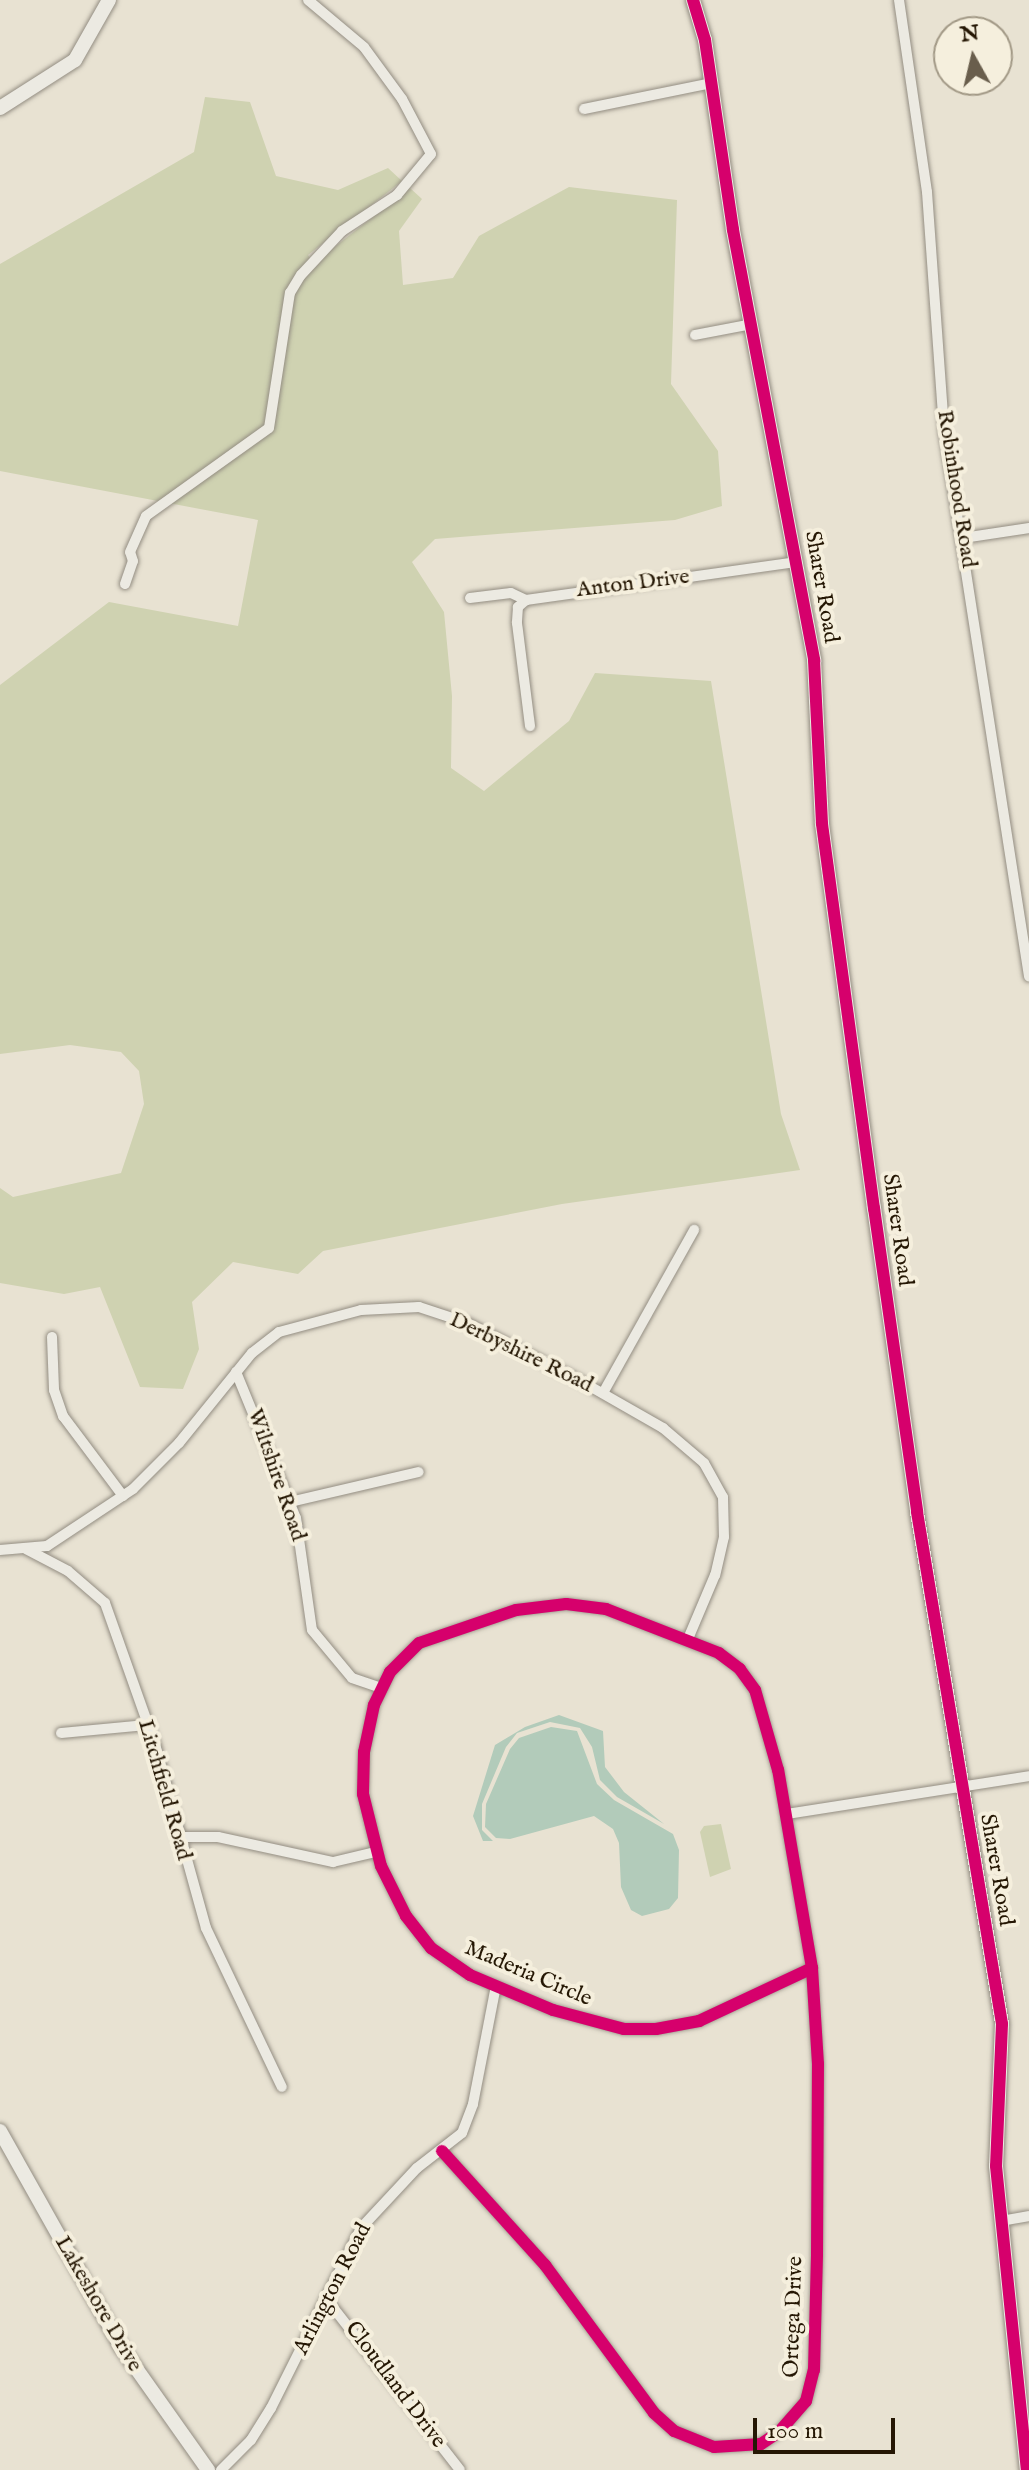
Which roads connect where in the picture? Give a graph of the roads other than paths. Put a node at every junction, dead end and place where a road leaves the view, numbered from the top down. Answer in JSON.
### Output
{"nodes":[{"id":1,"x":109,"y":0,"type":"edge"},
{"id":2,"x":308,"y":0,"type":"edge"},
{"id":3,"x":693,"y":0,"type":"edge"},
{"id":4,"x":899,"y":0,"type":"edge"},
{"id":5,"x":712,"y":83,"type":"junction"},
{"id":6,"x":0,"y":108,"type":"edge"},
{"id":7,"x":584,"y":109,"type":"dead end"},
{"id":8,"x":752,"y":324,"type":"junction"},
{"id":9,"x":695,"y":335,"type":"dead end"},
{"id":10,"x":1029,"y":528,"type":"edge"},
{"id":11,"x":963,"y":538,"type":"junction"},
{"id":12,"x":797,"y":562,"type":"junction"},
{"id":13,"x":125,"y":584,"type":"dead end"},
{"id":14,"x":470,"y":598,"type":"dead end"},
{"id":15,"x":526,"y":600,"type":"junction"},
{"id":16,"x":530,"y":726,"type":"dead end"},
{"id":17,"x":1029,"y":976,"type":"edge"},
{"id":18,"x":694,"y":1230,"type":"dead end"},
{"id":19,"x":52,"y":1337,"type":"dead end"},
{"id":20,"x":236,"y":1372,"type":"junction"},
{"id":21,"x":603,"y":1393,"type":"junction"},
{"id":22,"x":419,"y":1472,"type":"dead end"},
{"id":23,"x":123,"y":1496,"type":"junction"},
{"id":24,"x":290,"y":1502,"type":"junction"},
{"id":25,"x":26,"y":1549,"type":"junction"},
{"id":26,"x":0,"y":1550,"type":"edge"},
{"id":27,"x":688,"y":1639,"type":"junction"},
{"id":28,"x":381,"y":1688,"type":"junction"},
{"id":29,"x":147,"y":1725,"type":"junction"},
{"id":30,"x":61,"y":1733,"type":"dead end"},
{"id":31,"x":1029,"y":1776,"type":"edge"},
{"id":32,"x":961,"y":1787,"type":"junction"},
{"id":33,"x":787,"y":1814,"type":"junction"},
{"id":34,"x":179,"y":1837,"type":"junction"},
{"id":35,"x":375,"y":1852,"type":"junction"},
{"id":36,"x":812,"y":1968,"type":"junction"},
{"id":37,"x":496,"y":1986,"type":"junction"},
{"id":38,"x":282,"y":2087,"type":"dead end"},
{"id":39,"x":0,"y":2131,"type":"edge"},
{"id":40,"x":442,"y":2151,"type":"junction"},
{"id":41,"x":1029,"y":2216,"type":"edge"},
{"id":42,"x":1001,"y":2221,"type":"junction"},
{"id":43,"x":328,"y":2301,"type":"junction"},
{"id":44,"x":208,"y":2470,"type":"edge"},
{"id":45,"x":221,"y":2470,"type":"edge"},
{"id":46,"x":460,"y":2470,"type":"edge"},
{"id":47,"x":1027,"y":2470,"type":"edge"}],
"edges":[{"from":1,"to":6,"type":"street"},
{"from":2,"to":13,"type":"street"},
{"from":3,"to":5,"type":"street","name":"Sharer Road"},
{"from":4,"to":11,"type":"street","name":"Robinhood Road"},
{"from":5,"to":7,"type":"street"},
{"from":5,"to":8,"type":"street","name":"Sharer Road"},
{"from":8,"to":9,"type":"street"},
{"from":8,"to":12,"type":"street","name":"Sharer Road"},
{"from":10,"to":11,"type":"street"},
{"from":11,"to":17,"type":"street","name":"Robinhood Road"},
{"from":12,"to":15,"type":"street","name":"Anton Drive"},
{"from":12,"to":32,"type":"street","name":"Sharer Road"},
{"from":14,"to":15,"type":"street","name":"Anton Drive"},
{"from":15,"to":16,"type":"street"},
{"from":18,"to":21,"type":"street"},
{"from":19,"to":23,"type":"street"},
{"from":20,"to":21,"type":"street","name":"Derbyshire Road"},
{"from":20,"to":23,"type":"street","name":"Derbyshire Road"},
{"from":20,"to":24,"type":"street","name":"Wiltshire Road"},
{"from":21,"to":27,"type":"street","name":"Derbyshire Road"},
{"from":22,"to":24,"type":"street"},
{"from":23,"to":25,"type":"street","name":"Derbyshire Road"},
{"from":24,"to":28,"type":"street","name":"Wiltshire Road"},
{"from":25,"to":26,"type":"street","name":"Litchfield Road"},
{"from":25,"to":29,"type":"street","name":"Litchfield Road"},
{"from":27,"to":28,"type":"street","name":"Maderia Circle"},
{"from":27,"to":33,"type":"street","name":"Maderia Circle"},
{"from":28,"to":35,"type":"street","name":"Maderia Circle"},
{"from":29,"to":30,"type":"street"},
{"from":29,"to":34,"type":"street","name":"Litchfield Road"},
{"from":31,"to":32,"type":"street"},
{"from":32,"to":33,"type":"street"},
{"from":32,"to":42,"type":"street","name":"Sharer Road"},
{"from":33,"to":36,"type":"street","name":"Ortega Drive"},
{"from":34,"to":35,"type":"street"},
{"from":34,"to":38,"type":"street","name":"Litchfield Road"},
{"from":35,"to":37,"type":"street","name":"Maderia Circle"},
{"from":36,"to":37,"type":"street","name":"Maderia Circle"},
{"from":36,"to":40,"type":"street","name":"Ortega Drive"},
{"from":37,"to":40,"type":"street","name":"Arlington Road"},
{"from":39,"to":44,"type":"street","name":"Lakeshore Drive"},
{"from":40,"to":43,"type":"street","name":"Arlington Road"},
{"from":41,"to":42,"type":"street"},
{"from":42,"to":47,"type":"street","name":"Sharer Road"},
{"from":43,"to":45,"type":"street","name":"Arlington Road"},
{"from":43,"to":46,"type":"street","name":"Cloudland Drive"}]}
